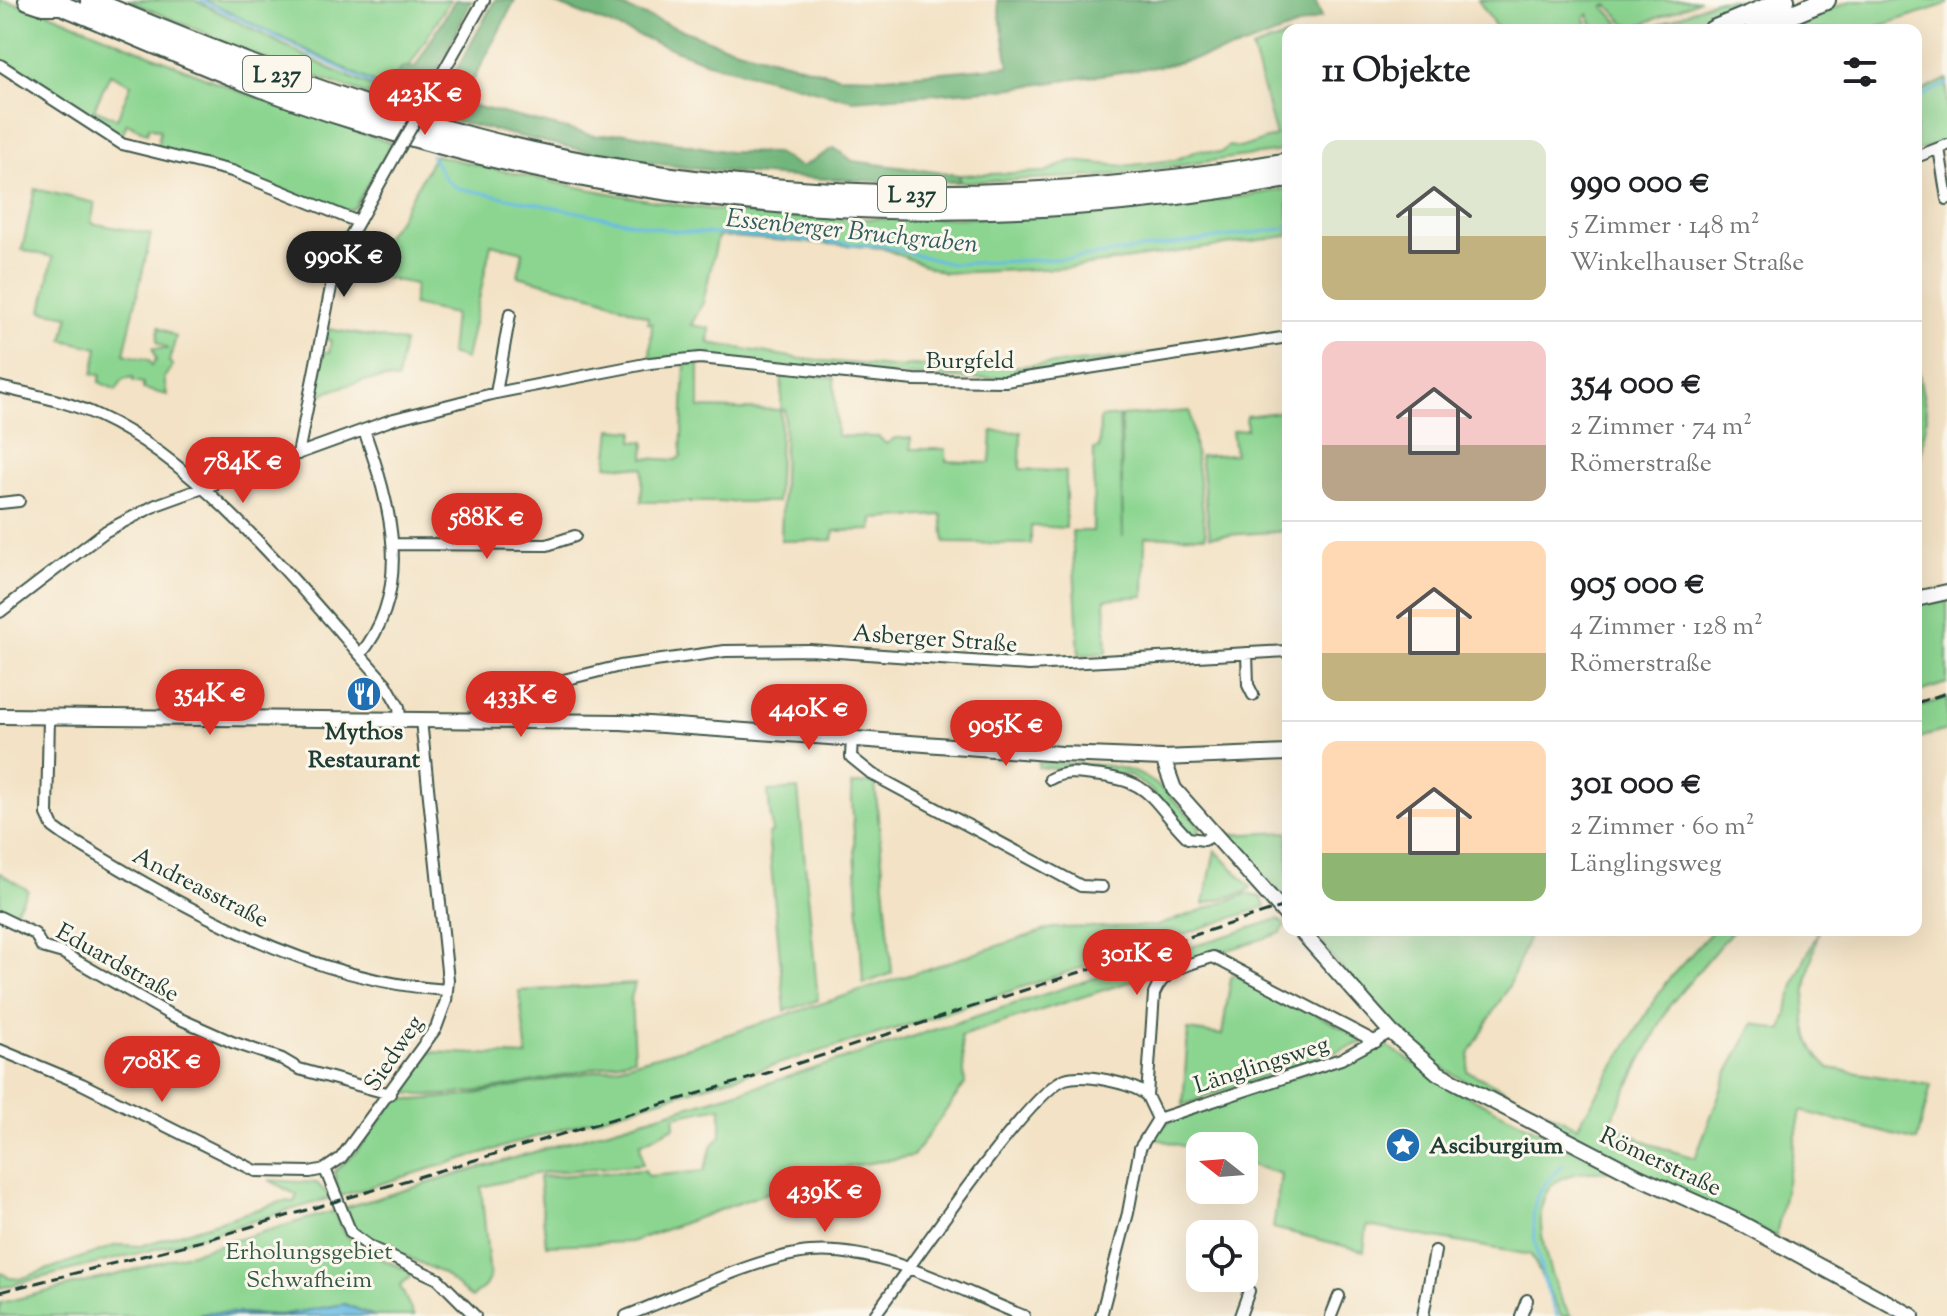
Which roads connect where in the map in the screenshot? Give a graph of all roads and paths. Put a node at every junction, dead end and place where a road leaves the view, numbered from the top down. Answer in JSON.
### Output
{"nodes":[{"id":1,"x":28,"y":0,"type":"edge"},
{"id":2,"x":90,"y":0,"type":"edge"},
{"id":3,"x":114,"y":0,"type":"edge"},
{"id":4,"x":484,"y":0,"type":"edge"},
{"id":5,"x":1785,"y":0,"type":"edge"},
{"id":6,"x":1826,"y":0,"type":"edge"},
{"id":7,"x":55,"y":3,"type":"edge"},
{"id":8,"x":1727,"y":24,"type":"edge"},
{"id":9,"x":1768,"y":24,"type":"edge"},
{"id":10,"x":163,"y":30,"type":"junction"},
{"id":11,"x":0,"y":65,"type":"edge"},
{"id":12,"x":1943,"y":146,"type":"edge"},
{"id":13,"x":1922,"y":155,"type":"edge"},
{"id":14,"x":1282,"y":163,"type":"edge"},
{"id":15,"x":1282,"y":179,"type":"edge"},
{"id":16,"x":1947,"y":199,"type":"edge"},
{"id":17,"x":358,"y":222,"type":"junction"},
{"id":18,"x":510,"y":314,"type":"dead end"},
{"id":19,"x":1282,"y":338,"type":"edge"},
{"id":20,"x":0,"y":387,"type":"edge"},
{"id":21,"x":496,"y":393,"type":"junction"},
{"id":22,"x":364,"y":430,"type":"junction"},
{"id":23,"x":298,"y":454,"type":"junction"},
{"id":24,"x":204,"y":488,"type":"junction"},
{"id":25,"x":19,"y":501,"type":"dead end"},
{"id":26,"x":0,"y":503,"type":"edge"},
{"id":27,"x":575,"y":536,"type":"dead end"},
{"id":28,"x":393,"y":544,"type":"junction"},
{"id":29,"x":1947,"y":592,"type":"edge"},
{"id":30,"x":1922,"y":598,"type":"edge"},
{"id":31,"x":0,"y":612,"type":"edge"},
{"id":32,"x":1282,"y":651,"type":"edge"},
{"id":33,"x":1247,"y":653,"type":"junction"},
{"id":34,"x":360,"y":655,"type":"junction"},
{"id":35,"x":1253,"y":695,"type":"dead end"},
{"id":36,"x":0,"y":716,"type":"edge"},
{"id":37,"x":49,"y":717,"type":"junction"},
{"id":38,"x":400,"y":719,"type":"junction"},
{"id":39,"x":421,"y":720,"type":"junction"},
{"id":40,"x":521,"y":720,"type":"junction"},
{"id":41,"x":852,"y":737,"type":"junction"},
{"id":42,"x":1282,"y":753,"type":"edge"},
{"id":43,"x":1163,"y":758,"type":"junction"},
{"id":44,"x":1050,"y":779,"type":"dead end"},
{"id":45,"x":1216,"y":834,"type":"junction"},
{"id":46,"x":1102,"y":887,"type":"dead end"},
{"id":47,"x":1282,"y":910,"type":"edge"},
{"id":48,"x":5,"y":920,"type":"edge"},
{"id":49,"x":1305,"y":936,"type":"edge"},
{"id":50,"x":447,"y":990,"type":"junction"},
{"id":51,"x":1391,"y":1032,"type":"junction"},
{"id":52,"x":1376,"y":1042,"type":"junction"},
{"id":53,"x":0,"y":1050,"type":"edge"},
{"id":54,"x":390,"y":1094,"type":"junction"},
{"id":55,"x":1147,"y":1096,"type":"junction"},
{"id":56,"x":1158,"y":1119,"type":"junction"},
{"id":57,"x":325,"y":1169,"type":"junction"},
{"id":58,"x":1435,"y":1251,"type":"dead end"},
{"id":59,"x":908,"y":1270,"type":"junction"},
{"id":60,"x":1249,"y":1292,"type":"edge"},
{"id":61,"x":1339,"y":1296,"type":"dead end"},
{"id":62,"x":1527,"y":1300,"type":"dead end"},
{"id":63,"x":994,"y":1310,"type":"edge"},
{"id":64,"x":475,"y":1316,"type":"edge"},
{"id":65,"x":626,"y":1316,"type":"edge"},
{"id":66,"x":874,"y":1316,"type":"edge"},
{"id":67,"x":1024,"y":1316,"type":"edge"},
{"id":68,"x":1101,"y":1316,"type":"edge"},
{"id":69,"x":1240,"y":1316,"type":"edge"},
{"id":70,"x":1331,"y":1316,"type":"edge"},
{"id":71,"x":1423,"y":1316,"type":"edge"},
{"id":72,"x":1521,"y":1316,"type":"edge"},
{"id":73,"x":1912,"y":1316,"type":"edge"}],
"edges":[{"from":1,"to":7,"type":"highway"},
{"from":2,"to":10,"type":"highway","number":"L 237"},
{"from":3,"to":10,"type":"highway"},
{"from":4,"to":17,"type":"street","bridge":true},
{"from":5,"to":8,"type":"highway"},
{"from":6,"to":9,"type":"highway"},
{"from":7,"to":15,"type":"highway","number":"L 237"},
{"from":10,"to":14,"type":"highway","number":"L 237"},
{"from":11,"to":17,"type":"street"},
{"from":12,"to":13,"type":"street"},
{"from":12,"to":16,"type":"street"},
{"from":17,"to":23,"type":"street"},
{"from":18,"to":21,"type":"street"},
{"from":19,"to":21,"type":"street","name":"Burgfeld"},
{"from":20,"to":24,"type":"street"},
{"from":21,"to":22,"type":"street","name":"Burgfeld"},
{"from":22,"to":23,"type":"street","name":"Burgfeld"},
{"from":22,"to":28,"type":"street"},
{"from":23,"to":24,"type":"street","name":"Burgfeld"},
{"from":24,"to":31,"type":"street","name":"Burgfeld"},
{"from":24,"to":34,"type":"street"},
{"from":25,"to":26,"type":"street"},
{"from":27,"to":28,"type":"street"},
{"from":28,"to":34,"type":"street"},
{"from":29,"to":30,"type":"street"},
{"from":32,"to":33,"type":"street","name":"Asberger Straße"},
{"from":33,"to":35,"type":"street"},
{"from":33,"to":40,"type":"street","name":"Asberger Straße"},
{"from":34,"to":38,"type":"street"},
{"from":36,"to":37,"type":"street"},
{"from":37,"to":38,"type":"street"},
{"from":37,"to":50,"type":"street","name":"Andreasstraße"},
{"from":38,"to":39,"type":"street"},
{"from":39,"to":40,"type":"street"},
{"from":39,"to":50,"type":"street","name":"Siedweg"},
{"from":40,"to":41,"type":"street"},
{"from":41,"to":43,"type":"street"},
{"from":41,"to":46,"type":"street"},
{"from":42,"to":43,"type":"street"},
{"from":43,"to":45,"type":"street"},
{"from":44,"to":45,"type":"street"},
{"from":45,"to":47,"type":"street"},
{"from":48,"to":54,"type":"street","name":"Eduardstraße"},
{"from":49,"to":51,"type":"street","name":"Römerstraße"},
{"from":50,"to":54,"type":"street","name":"Siedweg"},
{"from":51,"to":52,"type":"street","name":"Länglingsweg"},
{"from":51,"to":73,"type":"street","name":"Römerstraße"},
{"from":52,"to":55,"type":"street","name":"Länglingsweg"},
{"from":52,"to":56,"type":"street","name":"Länglingsweg"},
{"from":53,"to":57,"type":"street"},
{"from":54,"to":57,"type":"street","name":"Siedweg"},
{"from":55,"to":56,"type":"street","name":"Länglingsweg"},
{"from":55,"to":59,"type":"street"},
{"from":56,"to":68,"type":"street"},
{"from":57,"to":64,"type":"street"},
{"from":58,"to":71,"type":"street"},
{"from":59,"to":63,"type":"street"},
{"from":59,"to":65,"type":"street"},
{"from":59,"to":66,"type":"street"},
{"from":60,"to":69,"type":"street"},
{"from":61,"to":70,"type":"street"},
{"from":62,"to":72,"type":"street"},
{"from":63,"to":67,"type":"street"}]}
